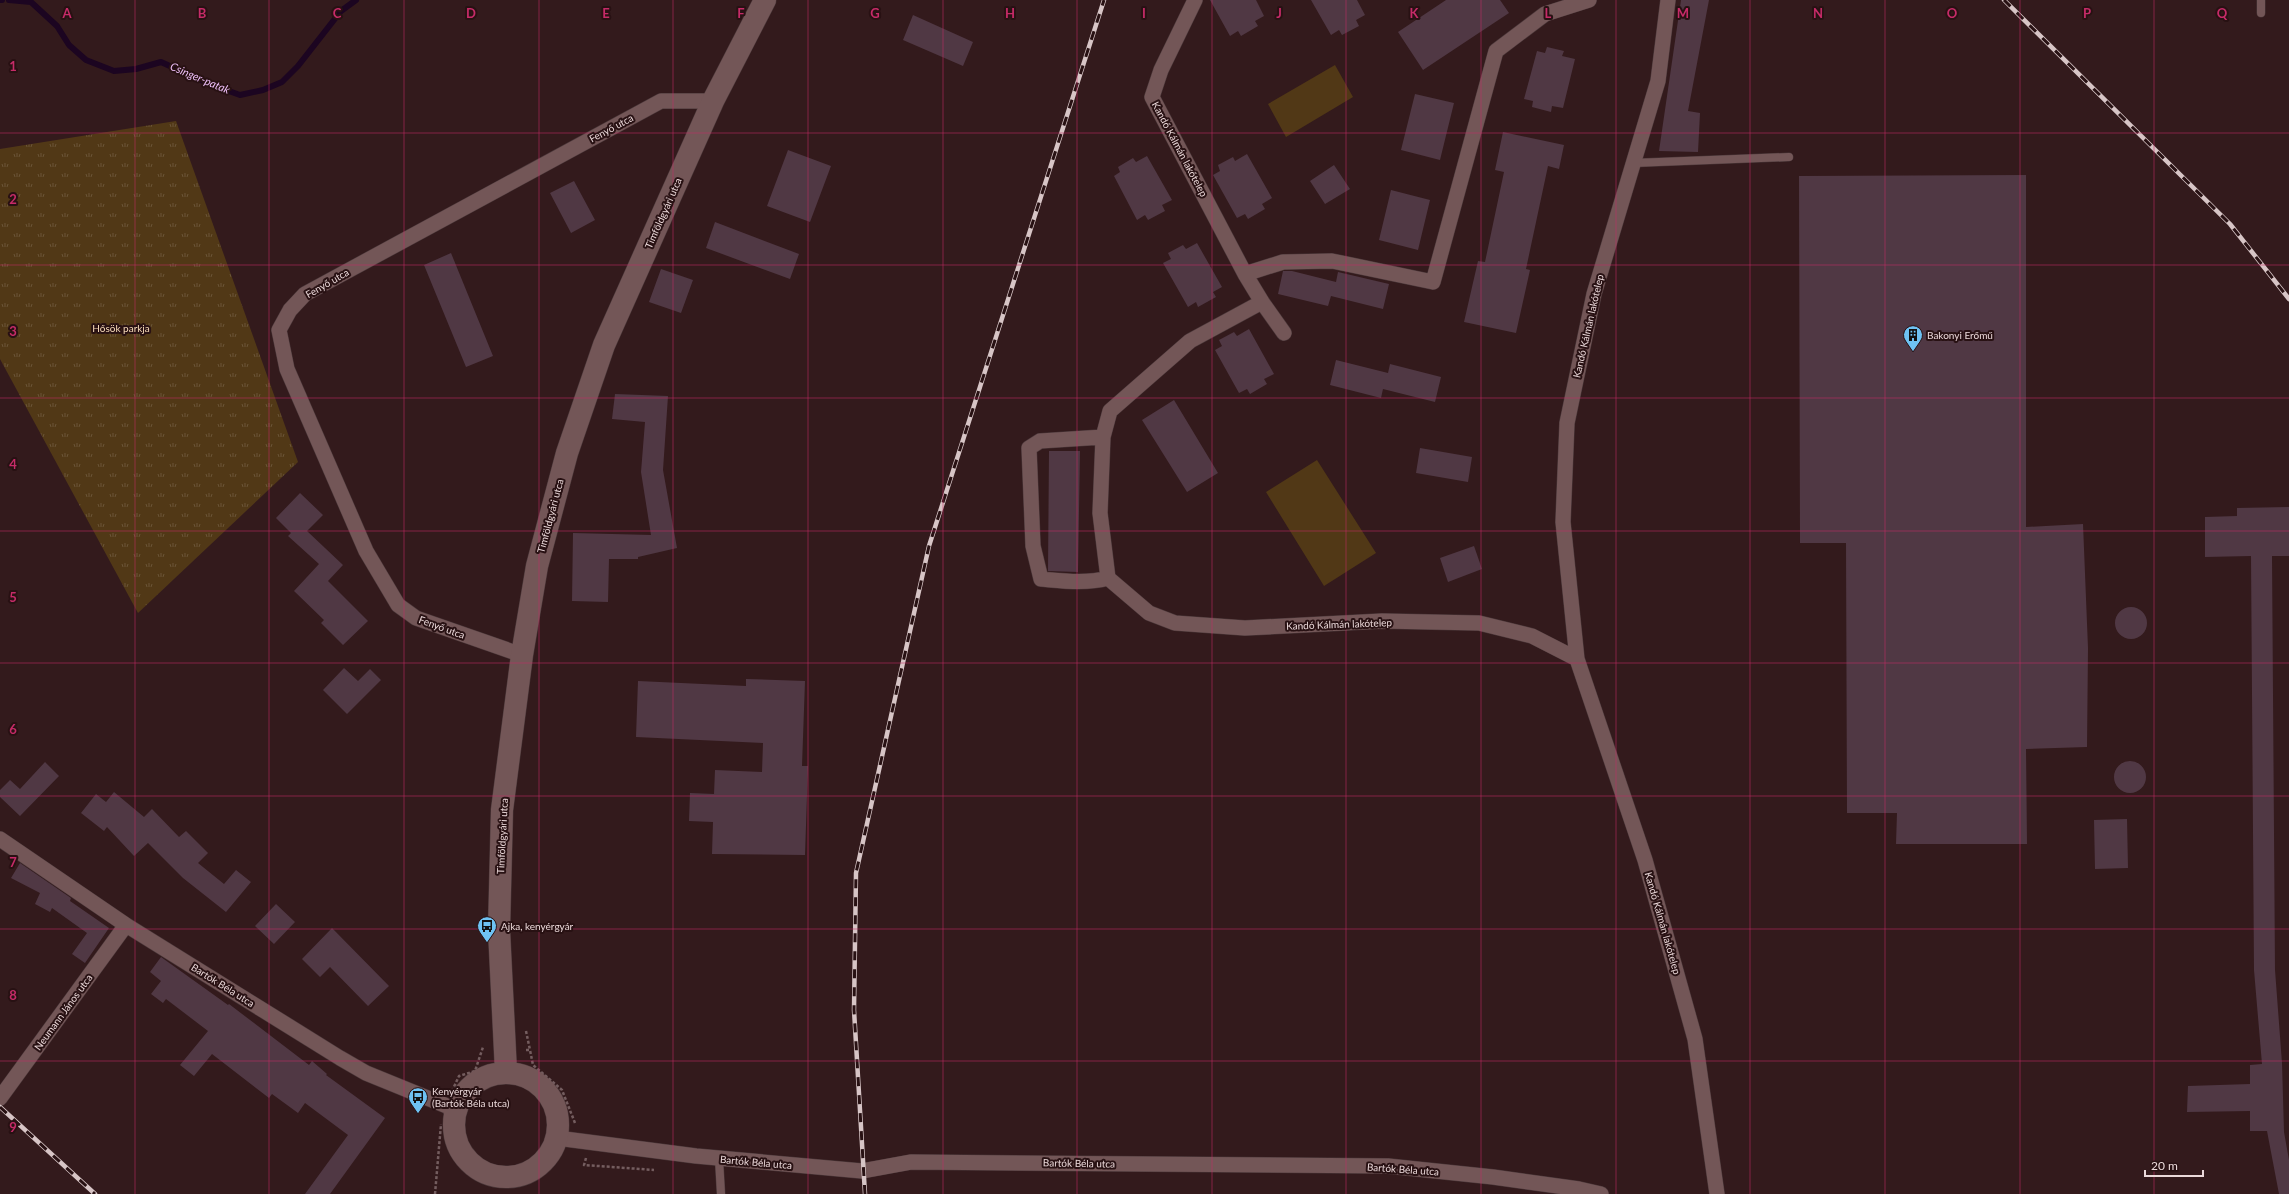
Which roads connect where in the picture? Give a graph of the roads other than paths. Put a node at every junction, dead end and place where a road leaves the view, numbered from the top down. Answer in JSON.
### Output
{"nodes":[{"id":1,"x":765,"y":0,"type":"edge"},
{"id":2,"x":1195,"y":0,"type":"edge"},
{"id":3,"x":1590,"y":0,"type":"edge"},
{"id":4,"x":1668,"y":0,"type":"edge"},
{"id":5,"x":2261,"y":0,"type":"edge"},
{"id":6,"x":2261,"y":12,"type":"dead end"},
{"id":7,"x":713,"y":101,"type":"junction"},
{"id":8,"x":1789,"y":157,"type":"dead end"},
{"id":9,"x":1633,"y":163,"type":"junction"},
{"id":10,"x":1246,"y":274,"type":"junction"},
{"id":11,"x":1262,"y":302,"type":"junction"},
{"id":12,"x":1284,"y":333,"type":"dead end"},
{"id":13,"x":1103,"y":437,"type":"junction"},
{"id":14,"x":1108,"y":578,"type":"junction"},
{"id":15,"x":522,"y":655,"type":"junction"},
{"id":16,"x":1577,"y":659,"type":"junction"},
{"id":17,"x":0,"y":839,"type":"edge"},
{"id":18,"x":126,"y":925,"type":"junction"},
{"id":19,"x":506,"y":1072,"type":"junction"},
{"id":20,"x":0,"y":1098,"type":"edge"},
{"id":21,"x":448,"y":1115,"type":"junction"},
{"id":22,"x":557,"y":1138,"type":"junction"},
{"id":23,"x":719,"y":1159,"type":"junction"},
{"id":24,"x":522,"y":1185,"type":"edge"},
{"id":25,"x":720,"y":1194,"type":"edge"},
{"id":26,"x":1601,"y":1194,"type":"edge"},
{"id":27,"x":1717,"y":1194,"type":"edge"}],
"edges":[{"from":1,"to":7,"type":"main road","name":"Timföldgyári utca"},
{"from":2,"to":10,"type":"street","name":"Kandó Kálmán lakótelep"},
{"from":3,"to":10,"type":"street"},
{"from":4,"to":9,"type":"street","name":"Kandó Kálmán lakótelep"},
{"from":5,"to":6,"type":"lane"},
{"from":7,"to":15,"type":"main road","name":"Timföldgyári utca"},
{"from":7,"to":15,"type":"street","name":"Fenyő utca"},
{"from":8,"to":9,"type":"lane"},
{"from":9,"to":16,"type":"street","name":"Kandó Kálmán lakótelep"},
{"from":10,"to":11,"type":"street","name":"Kandó Kálmán lakótelep"},
{"from":11,"to":12,"type":"street","name":"Kandó Kálmán lakótelep"},
{"from":11,"to":13,"type":"street"},
{"from":13,"to":14,"type":"street"},
{"from":13,"to":14,"type":"street"},
{"from":14,"to":16,"type":"street","name":"Kandó Kálmán lakótelep"},
{"from":15,"to":19,"type":"main road","name":"Timföldgyári utca"},
{"from":16,"to":27,"type":"street","name":"Kandó Kálmán lakótelep"},
{"from":17,"to":18,"type":"street","name":"Bartók Béla utca"},
{"from":18,"to":20,"type":"street","name":"Neumann János utca"},
{"from":18,"to":21,"type":"street","name":"Bartók Béla utca"},
{"from":19,"to":21,"type":"main road"},
{"from":19,"to":22,"type":"main road"},
{"from":21,"to":24,"type":"main road"},
{"from":22,"to":23,"type":"street","name":"Bartók Béla utca"},
{"from":22,"to":24,"type":"main road"},
{"from":23,"to":25,"type":"lane"},
{"from":23,"to":26,"type":"street","name":"Bartók Béla utca"}]}
